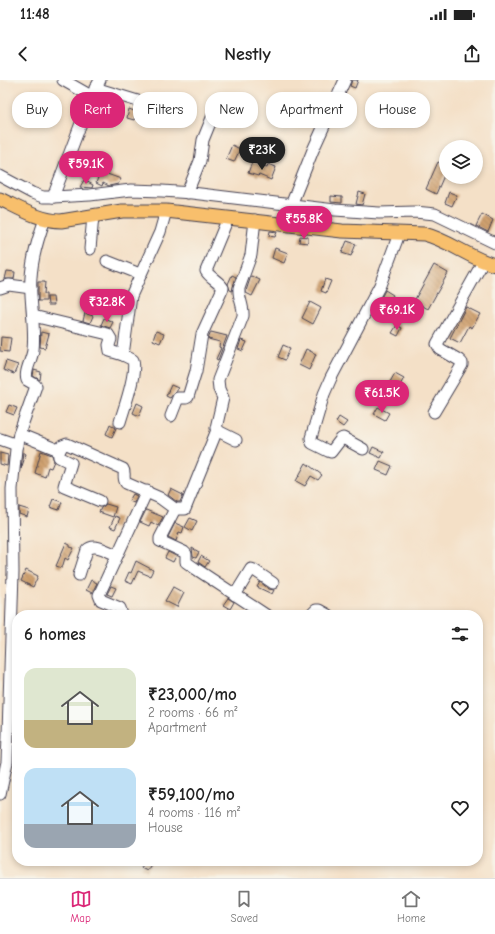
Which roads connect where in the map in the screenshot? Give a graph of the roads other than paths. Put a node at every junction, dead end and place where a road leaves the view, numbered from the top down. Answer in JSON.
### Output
{"nodes":[{"id":1,"x":63,"y":80,"type":"edge"},
{"id":2,"x":345,"y":80,"type":"edge"},
{"id":3,"x":95,"y":88,"type":"edge"},
{"id":4,"x":133,"y":100,"type":"edge"},
{"id":5,"x":208,"y":128,"type":"edge"},
{"id":6,"x":0,"y":176,"type":"edge"},
{"id":7,"x":187,"y":193,"type":"junction"},
{"id":8,"x":53,"y":198,"type":"junction"},
{"id":9,"x":0,"y":199,"type":"edge"},
{"id":10,"x":166,"y":211,"type":"junction"},
{"id":11,"x":289,"y":215,"type":"junction"},
{"id":12,"x":93,"y":216,"type":"junction"},
{"id":13,"x":228,"y":218,"type":"junction"},
{"id":14,"x":45,"y":219,"type":"junction"},
{"id":15,"x":255,"y":220,"type":"junction"},
{"id":16,"x":399,"y":234,"type":"junction"},
{"id":17,"x":495,"y":243,"type":"edge"},
{"id":18,"x":90,"y":250,"type":"dead end"},
{"id":19,"x":107,"y":260,"type":"dead end"},
{"id":20,"x":489,"y":263,"type":"edge"},
{"id":21,"x":140,"y":274,"type":"junction"},
{"id":22,"x":0,"y":288,"type":"edge"},
{"id":23,"x":31,"y":288,"type":"junction"},
{"id":24,"x":33,"y":316,"type":"junction"},
{"id":25,"x":123,"y":355,"type":"junction"},
{"id":26,"x":434,"y":412,"type":"dead end"},
{"id":27,"x":171,"y":416,"type":"dead end"},
{"id":28,"x":120,"y":422,"type":"dead end"},
{"id":29,"x":217,"y":430,"type":"junction"},
{"id":30,"x":20,"y":434,"type":"junction"},
{"id":31,"x":0,"y":439,"type":"edge"},
{"id":32,"x":236,"y":440,"type":"dead end"},
{"id":33,"x":17,"y":445,"type":"junction"},
{"id":34,"x":364,"y":449,"type":"dead end"},
{"id":35,"x":58,"y":452,"type":"junction"},
{"id":36,"x":146,"y":491,"type":"junction"},
{"id":37,"x":100,"y":500,"type":"dead end"},
{"id":38,"x":175,"y":509,"type":"junction"},
{"id":39,"x":0,"y":527,"type":"edge"},
{"id":40,"x":12,"y":528,"type":"junction"},
{"id":41,"x":117,"y":555,"type":"junction"},
{"id":42,"x":79,"y":575,"type":"dead end"},
{"id":43,"x":273,"y":583,"type":"dead end"},
{"id":44,"x":235,"y":595,"type":"junction"},
{"id":45,"x":14,"y":610,"type":"edge"},
{"id":46,"x":121,"y":610,"type":"edge"},
{"id":47,"x":258,"y":610,"type":"edge"},
{"id":48,"x":12,"y":634,"type":"edge"},
{"id":49,"x":4,"y":687,"type":"edge"},
{"id":50,"x":12,"y":714,"type":"edge"},
{"id":51,"x":12,"y":724,"type":"edge"},
{"id":52,"x":1,"y":788,"type":"edge"}],
"edges":[{"from":1,"to":3,"type":"street"},
{"from":2,"to":11,"type":"street"},
{"from":3,"to":4,"type":"street"},
{"from":3,"to":8,"type":"street"},
{"from":5,"to":7,"type":"street"},
{"from":6,"to":8,"type":"street"},
{"from":7,"to":8,"type":"street"},
{"from":7,"to":11,"type":"street"},
{"from":9,"to":14,"type":"main road"},
{"from":10,"to":12,"type":"main road"},
{"from":10,"to":13,"type":"main road"},
{"from":10,"to":21,"type":"street"},
{"from":11,"to":15,"type":"main road"},
{"from":11,"to":16,"type":"main road"},
{"from":11,"to":17,"type":"street"},
{"from":12,"to":14,"type":"main road"},
{"from":12,"to":18,"type":"street"},
{"from":13,"to":15,"type":"main road"},
{"from":13,"to":27,"type":"street"},
{"from":14,"to":23,"type":"street"},
{"from":15,"to":29,"type":"street"},
{"from":16,"to":20,"type":"main road"},
{"from":16,"to":34,"type":"street"},
{"from":19,"to":21,"type":"street"},
{"from":20,"to":26,"type":"street"},
{"from":21,"to":25,"type":"street"},
{"from":22,"to":23,"type":"street"},
{"from":23,"to":24,"type":"street"},
{"from":24,"to":25,"type":"street"},
{"from":24,"to":30,"type":"street"},
{"from":25,"to":28,"type":"street"},
{"from":29,"to":32,"type":"street"},
{"from":29,"to":38,"type":"street"},
{"from":30,"to":33,"type":"street"},
{"from":30,"to":35,"type":"street"},
{"from":31,"to":33,"type":"street"},
{"from":33,"to":40,"type":"street"},
{"from":35,"to":36,"type":"street"},
{"from":35,"to":37,"type":"street"},
{"from":36,"to":38,"type":"street"},
{"from":36,"to":41,"type":"street"},
{"from":38,"to":44,"type":"street"},
{"from":39,"to":40,"type":"street"},
{"from":40,"to":45,"type":"street"},
{"from":41,"to":42,"type":"street"},
{"from":41,"to":46,"type":"street"},
{"from":43,"to":44,"type":"street"},
{"from":44,"to":47,"type":"street"},
{"from":48,"to":49,"type":"street"},
{"from":49,"to":50,"type":"street"},
{"from":51,"to":52,"type":"street"}]}
